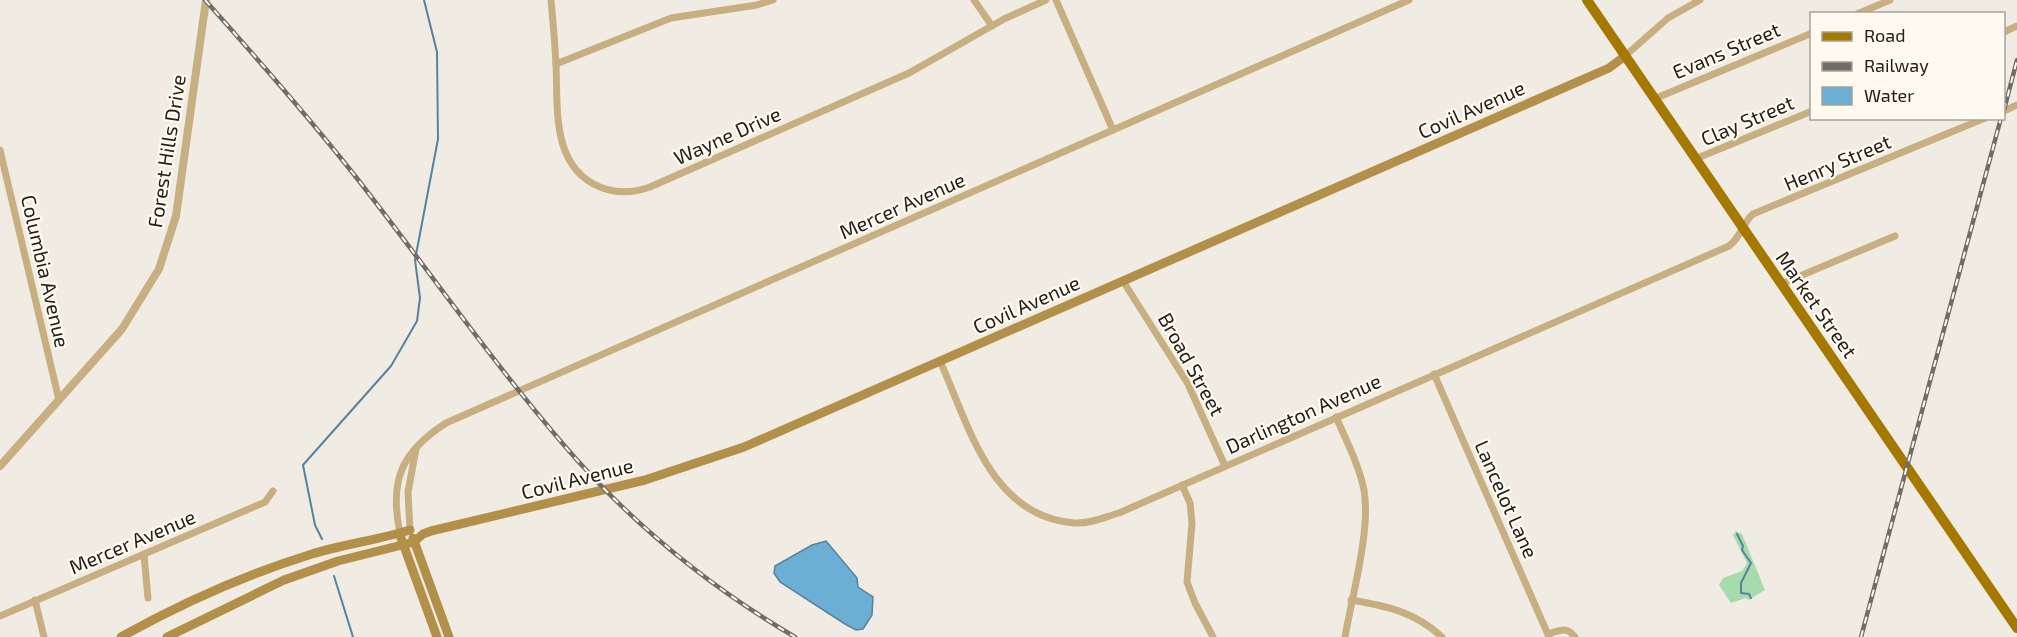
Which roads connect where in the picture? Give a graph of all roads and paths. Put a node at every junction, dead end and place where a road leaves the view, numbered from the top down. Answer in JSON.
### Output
{"nodes":[{"id":1,"x":206,"y":0,"type":"edge"},
{"id":2,"x":551,"y":0,"type":"edge"},
{"id":3,"x":773,"y":0,"type":"edge"},
{"id":4,"x":974,"y":0,"type":"edge"},
{"id":5,"x":1046,"y":0,"type":"edge"},
{"id":6,"x":1056,"y":0,"type":"edge"},
{"id":7,"x":1409,"y":0,"type":"edge"},
{"id":8,"x":1587,"y":0,"type":"edge"},
{"id":9,"x":1700,"y":0,"type":"edge"},
{"id":10,"x":1890,"y":0,"type":"edge"},
{"id":11,"x":1862,"y":12,"type":"edge"},
{"id":12,"x":992,"y":26,"type":"junction"},
{"id":13,"x":1810,"y":34,"type":"edge"},
{"id":14,"x":1625,"y":57,"type":"junction"},
{"id":15,"x":556,"y":64,"type":"junction"},
{"id":16,"x":1654,"y":99,"type":"junction"},
{"id":17,"x":1810,"y":112,"type":"edge"},
{"id":18,"x":1980,"y":120,"type":"edge"},
{"id":19,"x":1113,"y":130,"type":"junction"},
{"id":20,"x":0,"y":150,"type":"edge"},
{"id":21,"x":1695,"y":159,"type":"junction"},
{"id":22,"x":1744,"y":230,"type":"junction"},
{"id":23,"x":1895,"y":236,"type":"dead end"},
{"id":24,"x":1123,"y":281,"type":"junction"},
{"id":25,"x":1781,"y":284,"type":"junction"},
{"id":26,"x":940,"y":361,"type":"junction"},
{"id":27,"x":1434,"y":374,"type":"junction"},
{"id":28,"x":59,"y":400,"type":"junction"},
{"id":29,"x":1336,"y":417,"type":"junction"},
{"id":30,"x":416,"y":449,"type":"junction"},
{"id":31,"x":0,"y":466,"type":"edge"},
{"id":32,"x":1225,"y":466,"type":"junction"},
{"id":33,"x":1182,"y":485,"type":"junction"},
{"id":34,"x":273,"y":491,"type":"dead end"},
{"id":35,"x":411,"y":530,"type":"junction"},
{"id":36,"x":400,"y":533,"type":"junction"},
{"id":37,"x":423,"y":534,"type":"junction"},
{"id":38,"x":414,"y":542,"type":"junction"},
{"id":39,"x":403,"y":544,"type":"junction"},
{"id":40,"x":144,"y":555,"type":"junction"},
{"id":41,"x":148,"y":598,"type":"dead end"},
{"id":42,"x":35,"y":600,"type":"junction"},
{"id":43,"x":1351,"y":600,"type":"junction"},
{"id":44,"x":0,"y":616,"type":"edge"},
{"id":45,"x":2017,"y":628,"type":"edge"},
{"id":46,"x":1549,"y":635,"type":"edge"},
{"id":47,"x":44,"y":637,"type":"edge"},
{"id":48,"x":121,"y":637,"type":"edge"},
{"id":49,"x":167,"y":637,"type":"edge"},
{"id":50,"x":437,"y":637,"type":"edge"},
{"id":51,"x":449,"y":637,"type":"edge"},
{"id":52,"x":1213,"y":637,"type":"edge"},
{"id":53,"x":1345,"y":637,"type":"edge"},
{"id":54,"x":1442,"y":637,"type":"edge"},
{"id":55,"x":1575,"y":637,"type":"edge"}],
"edges":[{"from":1,"to":28,"type":"street","name":"Forest Hills Drive"},
{"from":2,"to":15,"type":"street","name":"Wayne Drive"},
{"from":3,"to":15,"type":"street"},
{"from":4,"to":12,"type":"street"},
{"from":5,"to":12,"type":"street","name":"Wayne Drive"},
{"from":6,"to":19,"type":"street"},
{"from":7,"to":19,"type":"street","name":"Mercer Avenue"},
{"from":8,"to":14,"type":"main road","name":"Market Street"},
{"from":9,"to":14,"type":"street"},
{"from":10,"to":11,"type":"street"},
{"from":12,"to":15,"type":"street","name":"Wayne Drive"},
{"from":13,"to":16,"type":"street","name":"Evans Street"},
{"from":14,"to":16,"type":"main road","name":"Market Street"},
{"from":14,"to":24,"type":"main road","name":"Covil Avenue"},
{"from":16,"to":21,"type":"main road","name":"Market Street"},
{"from":17,"to":21,"type":"street","name":"Clay Street"},
{"from":18,"to":22,"type":"street","name":"Henry Street"},
{"from":19,"to":30,"type":"street","name":"Mercer Avenue"},
{"from":20,"to":28,"type":"street","name":"Columbia Avenue"},
{"from":21,"to":22,"type":"main road","name":"Market Street"},
{"from":22,"to":25,"type":"main road","name":"Market Street"},
{"from":22,"to":27,"type":"street","name":"Darlington Avenue"},
{"from":23,"to":25,"type":"street"},
{"from":24,"to":26,"type":"main road","name":"Covil Avenue"},
{"from":24,"to":32,"type":"street","name":"Broad Street"},
{"from":25,"to":45,"type":"main road","name":"Market Street"},
{"from":26,"to":33,"type":"street","name":"Darlington Avenue"},
{"from":26,"to":37,"type":"main road","name":"Covil Avenue"},
{"from":27,"to":29,"type":"street","name":"Darlington Avenue"},
{"from":27,"to":46,"type":"street","name":"Lancelot Lane"},
{"from":28,"to":31,"type":"street","name":"Forest Hills Drive"},
{"from":29,"to":32,"type":"street","name":"Darlington Avenue"},
{"from":29,"to":43,"type":"street"},
{"from":30,"to":35,"type":"street"},
{"from":30,"to":36,"type":"street","name":"Mercer Avenue"},
{"from":32,"to":33,"type":"street","name":"Darlington Avenue"},
{"from":33,"to":52,"type":"street"},
{"from":34,"to":40,"type":"street","name":"Mercer Avenue"},
{"from":35,"to":36,"type":"main road"},
{"from":35,"to":37,"type":"main road"},
{"from":35,"to":38,"type":"main road"},
{"from":36,"to":39,"type":"main road"},
{"from":36,"to":48,"type":"main road"},
{"from":37,"to":38,"type":"main road","name":"Covil Avenue"},
{"from":38,"to":39,"type":"main road"},
{"from":38,"to":51,"type":"main road"},
{"from":39,"to":49,"type":"main road"},
{"from":39,"to":50,"type":"main road"},
{"from":40,"to":41,"type":"street"},
{"from":40,"to":42,"type":"street","name":"Mercer Avenue"},
{"from":42,"to":44,"type":"street","name":"Mercer Avenue"},
{"from":42,"to":47,"type":"street"},
{"from":43,"to":53,"type":"street"},
{"from":43,"to":54,"type":"street"},
{"from":46,"to":55,"type":"street"}]}
